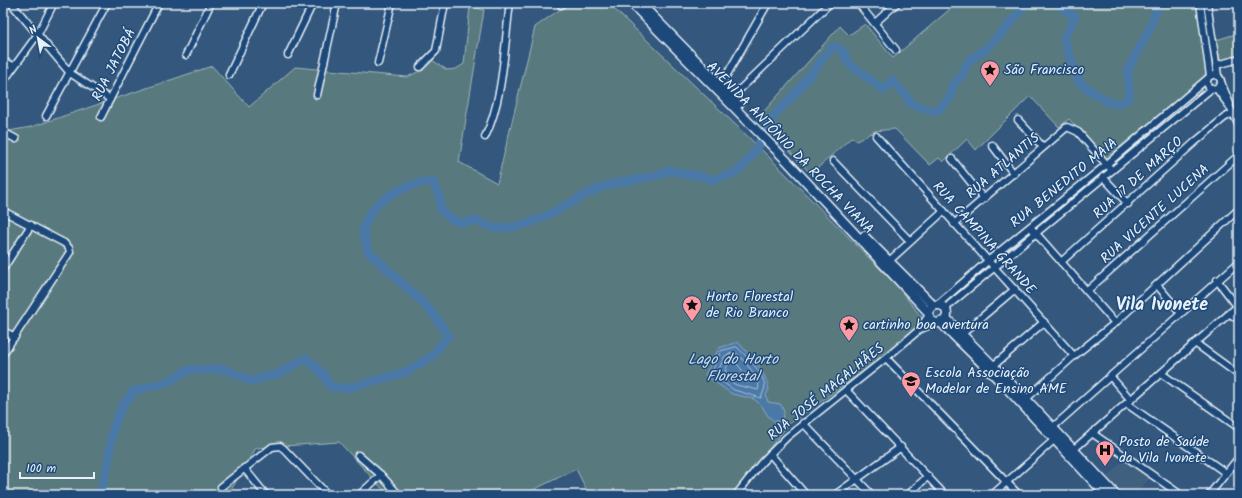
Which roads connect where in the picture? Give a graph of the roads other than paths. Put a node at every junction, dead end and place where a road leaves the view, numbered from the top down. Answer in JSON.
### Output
{"nodes":[{"id":1,"x":11,"y":3,"type":"edge"},
{"id":2,"x":54,"y":3,"type":"edge"},
{"id":3,"x":107,"y":3,"type":"edge"},
{"id":4,"x":159,"y":3,"type":"edge"},
{"id":5,"x":211,"y":3,"type":"edge"},
{"id":6,"x":263,"y":3,"type":"edge"},
{"id":7,"x":313,"y":3,"type":"edge"},
{"id":8,"x":337,"y":3,"type":"edge"},
{"id":9,"x":392,"y":3,"type":"edge"},
{"id":10,"x":445,"y":3,"type":"edge"},
{"id":11,"x":510,"y":3,"type":"edge"},
{"id":12,"x":631,"y":3,"type":"edge"},
{"id":13,"x":640,"y":3,"type":"edge"},
{"id":14,"x":768,"y":3,"type":"edge"},
{"id":15,"x":830,"y":3,"type":"edge"},
{"id":16,"x":858,"y":3,"type":"edge"},
{"id":17,"x":897,"y":3,"type":"edge"},
{"id":18,"x":1200,"y":3,"type":"edge"},
{"id":19,"x":1207,"y":3,"type":"edge"},
{"id":20,"x":875,"y":23,"type":"junction"},
{"id":21,"x":38,"y":34,"type":"junction"},
{"id":22,"x":896,"y":50,"type":"dead end"},
{"id":23,"x":288,"y":55,"type":"dead end"},
{"id":24,"x":186,"y":56,"type":"dead end"},
{"id":25,"x":1239,"y":59,"type":"edge"},
{"id":26,"x":3,"y":61,"type":"edge"},
{"id":27,"x":378,"y":63,"type":"dead end"},
{"id":28,"x":1217,"y":65,"type":"junction"},
{"id":29,"x":13,"y":66,"type":"junction"},
{"id":30,"x":420,"y":67,"type":"dead end"},
{"id":31,"x":70,"y":73,"type":"junction"},
{"id":32,"x":229,"y":75,"type":"dead end"},
{"id":33,"x":1208,"y":78,"type":"junction"},
{"id":34,"x":1220,"y":79,"type":"junction"},
{"id":35,"x":3,"y":82,"type":"edge"},
{"id":36,"x":721,"y":85,"type":"junction"},
{"id":37,"x":1214,"y":88,"type":"junction"},
{"id":38,"x":317,"y":95,"type":"dead end"},
{"id":39,"x":732,"y":97,"type":"junction"},
{"id":40,"x":110,"y":99,"type":"junction"},
{"id":41,"x":1232,"y":110,"type":"junction"},
{"id":42,"x":46,"y":116,"type":"dead end"},
{"id":43,"x":101,"y":117,"type":"dead end"},
{"id":44,"x":1018,"y":120,"type":"dead end"},
{"id":45,"x":1239,"y":126,"type":"edge"},
{"id":46,"x":760,"y":130,"type":"junction"},
{"id":47,"x":3,"y":132,"type":"edge"},
{"id":48,"x":876,"y":136,"type":"dead end"},
{"id":49,"x":485,"y":137,"type":"dead end"},
{"id":50,"x":16,"y":139,"type":"dead end"},
{"id":51,"x":992,"y":145,"type":"dead end"},
{"id":52,"x":1043,"y":147,"type":"junction"},
{"id":53,"x":1239,"y":155,"type":"edge"},
{"id":54,"x":788,"y":159,"type":"junction"},
{"id":55,"x":952,"y":159,"type":"dead end"},
{"id":56,"x":834,"y":161,"type":"dead end"},
{"id":57,"x":1107,"y":164,"type":"junction"},
{"id":58,"x":1112,"y":170,"type":"junction"},
{"id":59,"x":1014,"y":174,"type":"junction"},
{"id":60,"x":1103,"y":177,"type":"junction"},
{"id":61,"x":984,"y":199,"type":"junction"},
{"id":62,"x":1128,"y":204,"type":"junction"},
{"id":63,"x":1239,"y":210,"type":"edge"},
{"id":64,"x":3,"y":211,"type":"edge"},
{"id":65,"x":944,"y":211,"type":"junction"},
{"id":66,"x":954,"y":224,"type":"junction"},
{"id":67,"x":31,"y":225,"type":"junction"},
{"id":68,"x":1029,"y":226,"type":"junction"},
{"id":69,"x":1035,"y":233,"type":"junction"},
{"id":70,"x":910,"y":241,"type":"junction"},
{"id":71,"x":989,"y":260,"type":"junction"},
{"id":72,"x":888,"y":262,"type":"junction"},
{"id":73,"x":1060,"y":262,"type":"junction"},
{"id":74,"x":1239,"y":262,"type":"edge"},
{"id":75,"x":994,"y":267,"type":"junction"},
{"id":76,"x":3,"y":269,"type":"edge"},
{"id":77,"x":1217,"y":280,"type":"junction"},
{"id":78,"x":1157,"y":285,"type":"junction"},
{"id":79,"x":1015,"y":289,"type":"junction"},
{"id":80,"x":1087,"y":291,"type":"junction"},
{"id":81,"x":1238,"y":305,"type":"edge"},
{"id":82,"x":932,"y":310,"type":"junction"},
{"id":83,"x":1181,"y":313,"type":"junction"},
{"id":84,"x":1229,"y":313,"type":"junction"},
{"id":85,"x":941,"y":318,"type":"junction"},
{"id":86,"x":1239,"y":320,"type":"edge"},
{"id":87,"x":1044,"y":322,"type":"junction"},
{"id":88,"x":1115,"y":323,"type":"junction"},
{"id":89,"x":920,"y":330,"type":"junction"},
{"id":90,"x":3,"y":331,"type":"edge"},
{"id":91,"x":962,"y":334,"type":"junction"},
{"id":92,"x":15,"y":337,"type":"junction"},
{"id":93,"x":1195,"y":343,"type":"junction"},
{"id":94,"x":3,"y":354,"type":"edge"},
{"id":95,"x":1074,"y":356,"type":"junction"},
{"id":96,"x":886,"y":358,"type":"junction"},
{"id":97,"x":993,"y":366,"type":"junction"},
{"id":98,"x":1162,"y":374,"type":"junction"},
{"id":99,"x":1239,"y":374,"type":"edge"},
{"id":100,"x":1110,"y":376,"type":"junction"},
{"id":101,"x":846,"y":390,"type":"junction"},
{"id":102,"x":1026,"y":399,"type":"junction"},
{"id":103,"x":1129,"y":402,"type":"junction"},
{"id":104,"x":803,"y":423,"type":"junction"},
{"id":105,"x":1052,"y":428,"type":"junction"},
{"id":106,"x":1239,"y":428,"type":"edge"},
{"id":107,"x":1092,"y":433,"type":"junction"},
{"id":108,"x":1054,"y":440,"type":"junction"},
{"id":109,"x":901,"y":447,"type":"junction"},
{"id":110,"x":1073,"y":450,"type":"junction"},
{"id":111,"x":770,"y":454,"type":"junction"},
{"id":112,"x":358,"y":455,"type":"dead end"},
{"id":113,"x":1239,"y":457,"type":"edge"},
{"id":114,"x":244,"y":468,"type":"junction"},
{"id":115,"x":1226,"y":473,"type":"junction"},
{"id":116,"x":381,"y":475,"type":"junction"},
{"id":117,"x":928,"y":476,"type":"junction"},
{"id":118,"x":857,"y":479,"type":"junction"},
{"id":119,"x":1006,"y":481,"type":"junction"},
{"id":120,"x":221,"y":487,"type":"dead end"},
{"id":121,"x":1105,"y":494,"type":"edge"},
{"id":122,"x":266,"y":495,"type":"edge"},
{"id":123,"x":328,"y":495,"type":"edge"},
{"id":124,"x":359,"y":495,"type":"edge"},
{"id":125,"x":399,"y":495,"type":"edge"},
{"id":126,"x":736,"y":495,"type":"edge"},
{"id":127,"x":806,"y":495,"type":"edge"},
{"id":128,"x":835,"y":495,"type":"edge"},
{"id":129,"x":872,"y":495,"type":"edge"},
{"id":130,"x":908,"y":495,"type":"edge"},
{"id":131,"x":945,"y":495,"type":"edge"},
{"id":132,"x":992,"y":495,"type":"edge"},
{"id":133,"x":1019,"y":495,"type":"edge"},
{"id":134,"x":1116,"y":495,"type":"edge"},
{"id":135,"x":1181,"y":495,"type":"edge"},
{"id":136,"x":1210,"y":495,"type":"edge"}],
"edges":[{"from":1,"to":21,"type":"street"},
{"from":2,"to":21,"type":"street"},
{"from":3,"to":31,"type":"street"},
{"from":4,"to":40,"type":"street","name":"RUA JATOBÁ"},
{"from":5,"to":24,"type":"street"},
{"from":6,"to":32,"type":"street"},
{"from":7,"to":23,"type":"street"},
{"from":8,"to":38,"type":"street"},
{"from":9,"to":27,"type":"street"},
{"from":10,"to":30,"type":"street"},
{"from":11,"to":49,"type":"street"},
{"from":12,"to":46,"type":"main road","name":"AVENIDA ANTÔNIO DA ROCHA VIANA"},
{"from":13,"to":36,"type":"main road","name":"AVENIDA ANTÔNIO DA ROCHA VIANA"},
{"from":14,"to":36,"type":"street"},
{"from":15,"to":39,"type":"street"},
{"from":16,"to":20,"type":"street"},
{"from":17,"to":20,"type":"street"},
{"from":18,"to":33,"type":"street"},
{"from":19,"to":28,"type":"street"},
{"from":20,"to":22,"type":"street"},
{"from":21,"to":29,"type":"street"},
{"from":21,"to":31,"type":"street"},
{"from":25,"to":28,"type":"street"},
{"from":26,"to":29,"type":"street"},
{"from":28,"to":34,"type":"street"},
{"from":29,"to":35,"type":"street"},
{"from":31,"to":40,"type":"street"},
{"from":31,"to":42,"type":"street"},
{"from":33,"to":34,"type":"street"},
{"from":33,"to":37,"type":"street"},
{"from":33,"to":57,"type":"street","name":"RUA BENEDITO MAIA"},
{"from":34,"to":37,"type":"street","name":"RUA BENEDITO MAIA"},
{"from":34,"to":41,"type":"street"},
{"from":36,"to":39,"type":"main road","name":"AVENIDA ANTÔNIO DA ROCHA VIANA"},
{"from":37,"to":41,"type":"street"},
{"from":37,"to":58,"type":"street","name":"RUA BENEDITO MAIA"},
{"from":39,"to":46,"type":"main road","name":"AVENIDA ANTÔNIO DA ROCHA VIANA"},
{"from":40,"to":43,"type":"street","name":"RUA JATOBÁ"},
{"from":41,"to":45,"type":"street"},
{"from":41,"to":62,"type":"street","name":"RUA 17 DE MARÇO"},
{"from":44,"to":52,"type":"street"},
{"from":46,"to":54,"type":"main road","name":"AVENIDA ANTÔNIO DA ROCHA VIANA"},
{"from":47,"to":50,"type":"street"},
{"from":48,"to":65,"type":"street","name":"RUA CAMPINA GRANDE"},
{"from":51,"to":59,"type":"street"},
{"from":52,"to":57,"type":"street","name":"RUA ATLANTIS"},
{"from":52,"to":59,"type":"street","name":"RUA ATLANTIS"},
{"from":53,"to":80,"type":"street","name":"RUA VICENTE LUCENA"},
{"from":54,"to":72,"type":"main road","name":"AVENIDA ANTÔNIO DA ROCHA VIANA"},
{"from":54,"to":82,"type":"main road","name":"AVENIDA ANTÔNIO DA ROCHA VIANA"},
{"from":55,"to":61,"type":"street"},
{"from":56,"to":70,"type":"street"},
{"from":57,"to":58,"type":"street"},
{"from":57,"to":68,"type":"street","name":"RUA BENEDITO MAIA"},
{"from":58,"to":60,"type":"street","name":"RUA BENEDITO MAIA"},
{"from":59,"to":61,"type":"street","name":"RUA ATLANTIS"},
{"from":60,"to":62,"type":"street"},
{"from":60,"to":69,"type":"street","name":"RUA BENEDITO MAIA"},
{"from":61,"to":66,"type":"street","name":"RUA ATLANTIS"},
{"from":62,"to":73,"type":"street","name":"RUA 17 DE MARÇO"},
{"from":63,"to":78,"type":"street"},
{"from":64,"to":67,"type":"street"},
{"from":65,"to":66,"type":"street","name":"RUA CAMPINA GRANDE"},
{"from":65,"to":70,"type":"street"},
{"from":66,"to":71,"type":"street","name":"RUA CAMPINA GRANDE"},
{"from":67,"to":76,"type":"street"},
{"from":67,"to":92,"type":"street"},
{"from":68,"to":69,"type":"street"},
{"from":68,"to":71,"type":"street","name":"RUA BENEDITO MAIA"},
{"from":69,"to":73,"type":"street"},
{"from":69,"to":75,"type":"street","name":"RUA BENEDITO MAIA"},
{"from":70,"to":72,"type":"street"},
{"from":71,"to":75,"type":"street","name":"RUA CAMPINA GRANDE"},
{"from":71,"to":82,"type":"street","name":"RUA BENEDITO MAIA"},
{"from":72,"to":82,"type":"main road","name":"AVENIDA ANTÔNIO DA ROCHA VIANA"},
{"from":73,"to":80,"type":"street"},
{"from":74,"to":77,"type":"street"},
{"from":75,"to":79,"type":"street","name":"RUA CAMPINA GRANDE"},
{"from":75,"to":85,"type":"street","name":"RUA BENEDITO MAIA"},
{"from":77,"to":81,"type":"street"},
{"from":77,"to":83,"type":"street"},
{"from":78,"to":83,"type":"street"},
{"from":78,"to":88,"type":"street"},
{"from":79,"to":87,"type":"street","name":"RUA CAMPINA GRANDE"},
{"from":79,"to":91,"type":"street"},
{"from":80,"to":88,"type":"street"},
{"from":81,"to":84,"type":"street"},
{"from":82,"to":85,"type":"main road"},
{"from":82,"to":85,"type":"main road"},
{"from":82,"to":89,"type":"street","name":"RUA JOSÉ MAGALHÃES"},
{"from":83,"to":100,"type":"street"},
{"from":84,"to":86,"type":"street"},
{"from":84,"to":93,"type":"street"},
{"from":85,"to":89,"type":"street","name":"RUA JOSÉ MAGALHÃES"},
{"from":85,"to":91,"type":"main road"},
{"from":85,"to":108,"type":"main road"},
{"from":87,"to":95,"type":"street","name":"RUA CAMPINA GRANDE"},
{"from":87,"to":97,"type":"street"},
{"from":88,"to":95,"type":"street"},
{"from":89,"to":96,"type":"street","name":"RUA JOSÉ MAGALHÃES"},
{"from":90,"to":92,"type":"street"},
{"from":91,"to":97,"type":"main road"},
{"from":92,"to":94,"type":"street"},
{"from":93,"to":98,"type":"street"},
{"from":93,"to":99,"type":"street"},
{"from":95,"to":102,"type":"street"},
{"from":96,"to":101,"type":"street","name":"RUA JOSÉ MAGALHÃES"},
{"from":96,"to":119,"type":"street"},
{"from":97,"to":102,"type":"main road"},
{"from":98,"to":103,"type":"street"},
{"from":98,"to":106,"type":"street"},
{"from":100,"to":103,"type":"street"},
{"from":100,"to":105,"type":"street"},
{"from":101,"to":104,"type":"street","name":"RUA JOSÉ MAGALHÃES"},
{"from":101,"to":109,"type":"street"},
{"from":102,"to":105,"type":"main road"},
{"from":103,"to":107,"type":"street"},
{"from":103,"to":115,"type":"street"},
{"from":104,"to":111,"type":"street","name":"RUA JOSÉ MAGALHÃES"},
{"from":104,"to":118,"type":"street"},
{"from":105,"to":110,"type":"main road"},
{"from":107,"to":110,"type":"street"},
{"from":107,"to":135,"type":"street"},
{"from":108,"to":119,"type":"street"},
{"from":108,"to":121,"type":"main road"},
{"from":109,"to":117,"type":"street"},
{"from":109,"to":118,"type":"street"},
{"from":110,"to":134,"type":"main road"},
{"from":111,"to":126,"type":"street","name":"RUA JOSÉ MAGALHÃES"},
{"from":111,"to":127,"type":"street"},
{"from":112,"to":116,"type":"street"},
{"from":113,"to":115,"type":"street"},
{"from":114,"to":120,"type":"street"},
{"from":114,"to":122,"type":"street"},
{"from":114,"to":123,"type":"street"},
{"from":115,"to":136,"type":"street"},
{"from":116,"to":124,"type":"street"},
{"from":116,"to":125,"type":"street"},
{"from":117,"to":130,"type":"street"},
{"from":117,"to":131,"type":"street"},
{"from":118,"to":128,"type":"street"},
{"from":118,"to":129,"type":"street"},
{"from":119,"to":132,"type":"street"},
{"from":119,"to":133,"type":"street"}]}
